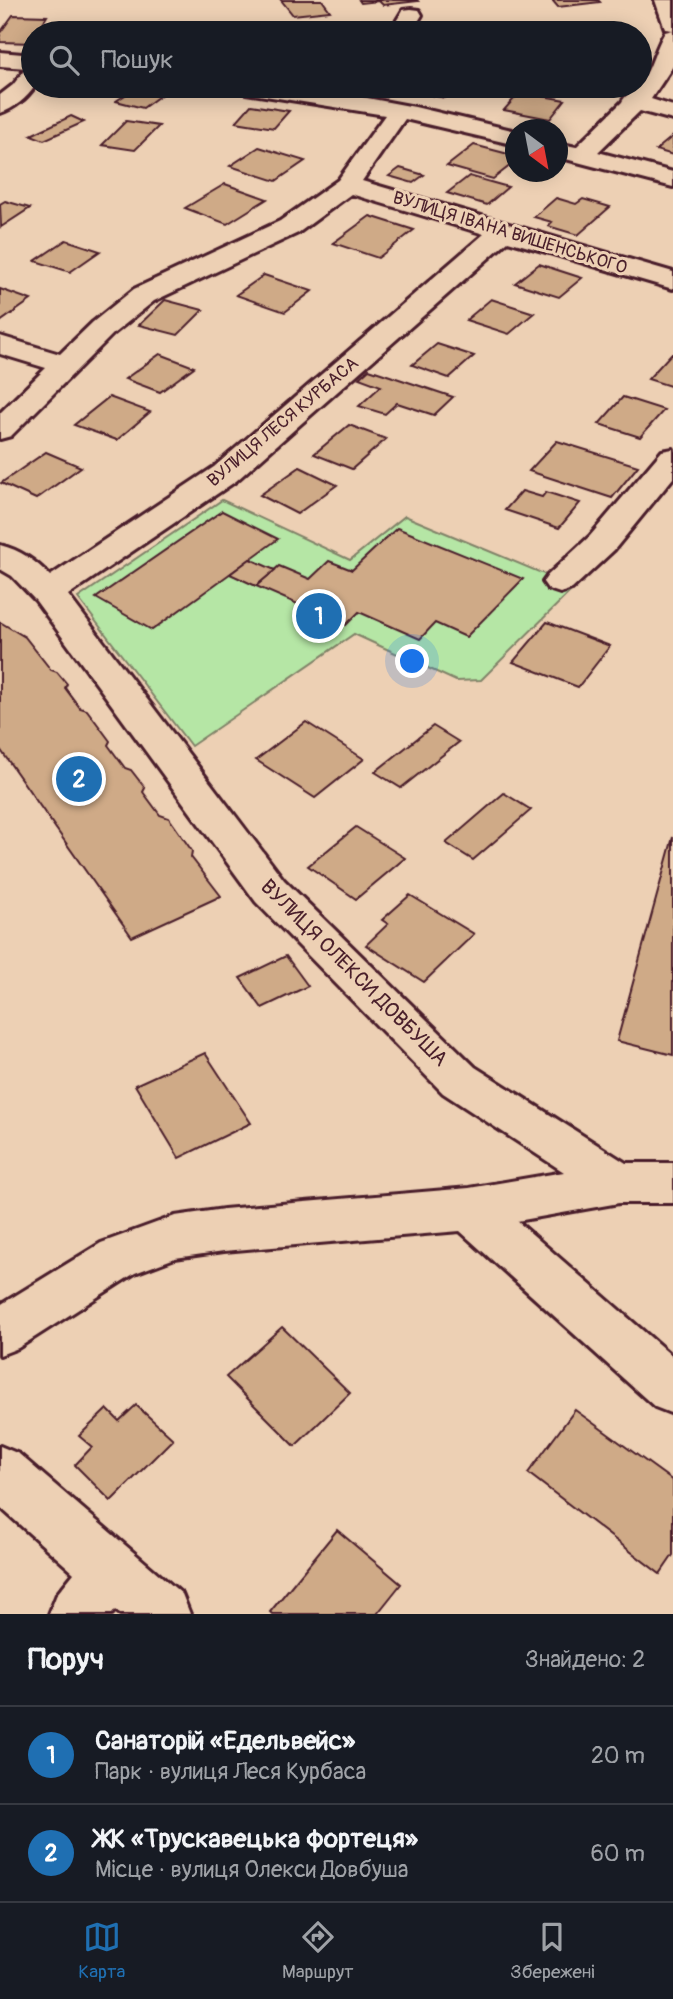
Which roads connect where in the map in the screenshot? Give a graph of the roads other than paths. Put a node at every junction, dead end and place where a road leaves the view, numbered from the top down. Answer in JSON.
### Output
{"nodes":[{"id":1,"x":666,"y":0,"type":"edge"},
{"id":2,"x":673,"y":24,"type":"edge"},
{"id":3,"x":673,"y":37,"type":"edge"},
{"id":4,"x":0,"y":58,"type":"edge"},
{"id":5,"x":21,"y":61,"type":"edge"},
{"id":6,"x":652,"y":81,"type":"edge"},
{"id":7,"x":21,"y":90,"type":"edge"},
{"id":8,"x":370,"y":98,"type":"edge"},
{"id":9,"x":637,"y":98,"type":"edge"},
{"id":10,"x":634,"y":102,"type":"junction"},
{"id":11,"x":0,"y":106,"type":"edge"},
{"id":12,"x":399,"y":111,"type":"junction"},
{"id":13,"x":673,"y":113,"type":"edge"},
{"id":14,"x":505,"y":135,"type":"edge"},
{"id":15,"x":569,"y":152,"type":"edge"},
{"id":16,"x":673,"y":180,"type":"edge"},
{"id":17,"x":347,"y":185,"type":"junction"},
{"id":18,"x":503,"y":231,"type":"junction"},
{"id":19,"x":673,"y":281,"type":"edge"},
{"id":20,"x":0,"y":345,"type":"edge"},
{"id":21,"x":66,"y":365,"type":"junction"},
{"id":22,"x":0,"y":430,"type":"edge"},
{"id":23,"x":673,"y":458,"type":"edge"},
{"id":24,"x":0,"y":555,"type":"edge"},
{"id":25,"x":560,"y":582,"type":"dead end"},
{"id":26,"x":48,"y":593,"type":"junction"},
{"id":27,"x":620,"y":1183,"type":"junction"},
{"id":28,"x":673,"y":1183,"type":"edge"},
{"id":29,"x":469,"y":1209,"type":"junction"},
{"id":30,"x":0,"y":1332,"type":"edge"},
{"id":31,"x":673,"y":1390,"type":"edge"},
{"id":32,"x":0,"y":1472,"type":"edge"},
{"id":33,"x":112,"y":1570,"type":"junction"},
{"id":34,"x":78,"y":1614,"type":"edge"},
{"id":35,"x":162,"y":1614,"type":"edge"}],
"edges":[{"from":1,"to":2,"type":"street"},
{"from":3,"to":6,"type":"street"},
{"from":4,"to":5,"type":"street"},
{"from":7,"to":11,"type":"street"},
{"from":8,"to":12,"type":"street"},
{"from":9,"to":10,"type":"street"},
{"from":10,"to":13,"type":"street"},
{"from":10,"to":15,"type":"street"},
{"from":12,"to":14,"type":"street"},
{"from":12,"to":17,"type":"street"},
{"from":15,"to":16,"type":"street"},
{"from":17,"to":18,"type":"street","name":"ВУЛИЦЯ ІВАНА ВИШЕНСЬКОГО"},
{"from":17,"to":21,"type":"street"},
{"from":18,"to":19,"type":"street","name":"ВУЛИЦЯ ІВАНА ВИШЕНСЬКОГО"},
{"from":18,"to":26,"type":"street","name":"ВУЛИЦЯ ЛЕСЯ КУРБАСА"},
{"from":20,"to":21,"type":"street"},
{"from":21,"to":22,"type":"street"},
{"from":23,"to":25,"type":"street"},
{"from":24,"to":26,"type":"street","name":"ВУЛИЦЯ ОЛЕКСИ ДОВБУША"},
{"from":26,"to":27,"type":"street","name":"ВУЛИЦЯ ОЛЕКСИ ДОВБУША"},
{"from":27,"to":28,"type":"street"},
{"from":27,"to":29,"type":"street"},
{"from":29,"to":30,"type":"street"},
{"from":29,"to":31,"type":"street"},
{"from":32,"to":33,"type":"street"},
{"from":33,"to":34,"type":"street"},
{"from":33,"to":35,"type":"street"}]}
